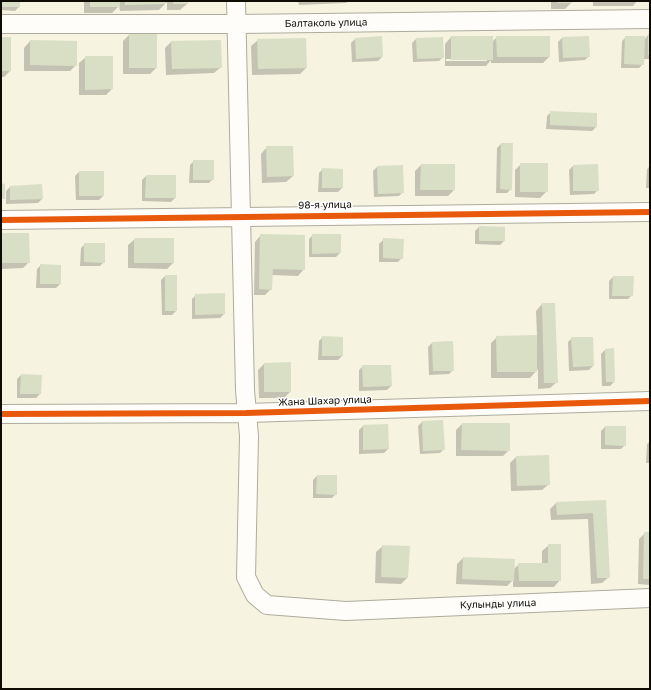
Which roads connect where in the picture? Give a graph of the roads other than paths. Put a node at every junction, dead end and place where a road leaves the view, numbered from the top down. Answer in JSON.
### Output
{"nodes":[{"id":1,"x":236,"y":1,"type":"edge"},
{"id":2,"x":650,"y":19,"type":"edge"},
{"id":3,"x":1,"y":24,"type":"edge"},
{"id":4,"x":237,"y":24,"type":"junction"},
{"id":5,"x":650,"y":212,"type":"edge"},
{"id":6,"x":240,"y":216,"type":"junction"},
{"id":7,"x":1,"y":220,"type":"edge"},
{"id":8,"x":650,"y":402,"type":"edge"},
{"id":9,"x":246,"y":413,"type":"junction"},
{"id":10,"x":1,"y":414,"type":"edge"},
{"id":11,"x":650,"y":598,"type":"edge"}],
"edges":[{"from":1,"to":4,"type":"street","name":"Кулынды улица"},
{"from":2,"to":4,"type":"street","name":"Балтаколь улица"},
{"from":3,"to":4,"type":"street","name":"Балтаколь улица"},
{"from":4,"to":6,"type":"street","name":"Кулынды улица"},
{"from":5,"to":6,"type":"street","name":"98-я улица"},
{"from":6,"to":7,"type":"street","name":"98-я улица"},
{"from":6,"to":9,"type":"street","name":"Кулынды улица"},
{"from":8,"to":9,"type":"street","name":"Жана Шахар улица"},
{"from":9,"to":10,"type":"street","name":"Жана Шахар улица"},
{"from":9,"to":11,"type":"street","name":"Кулынды улица"}]}
